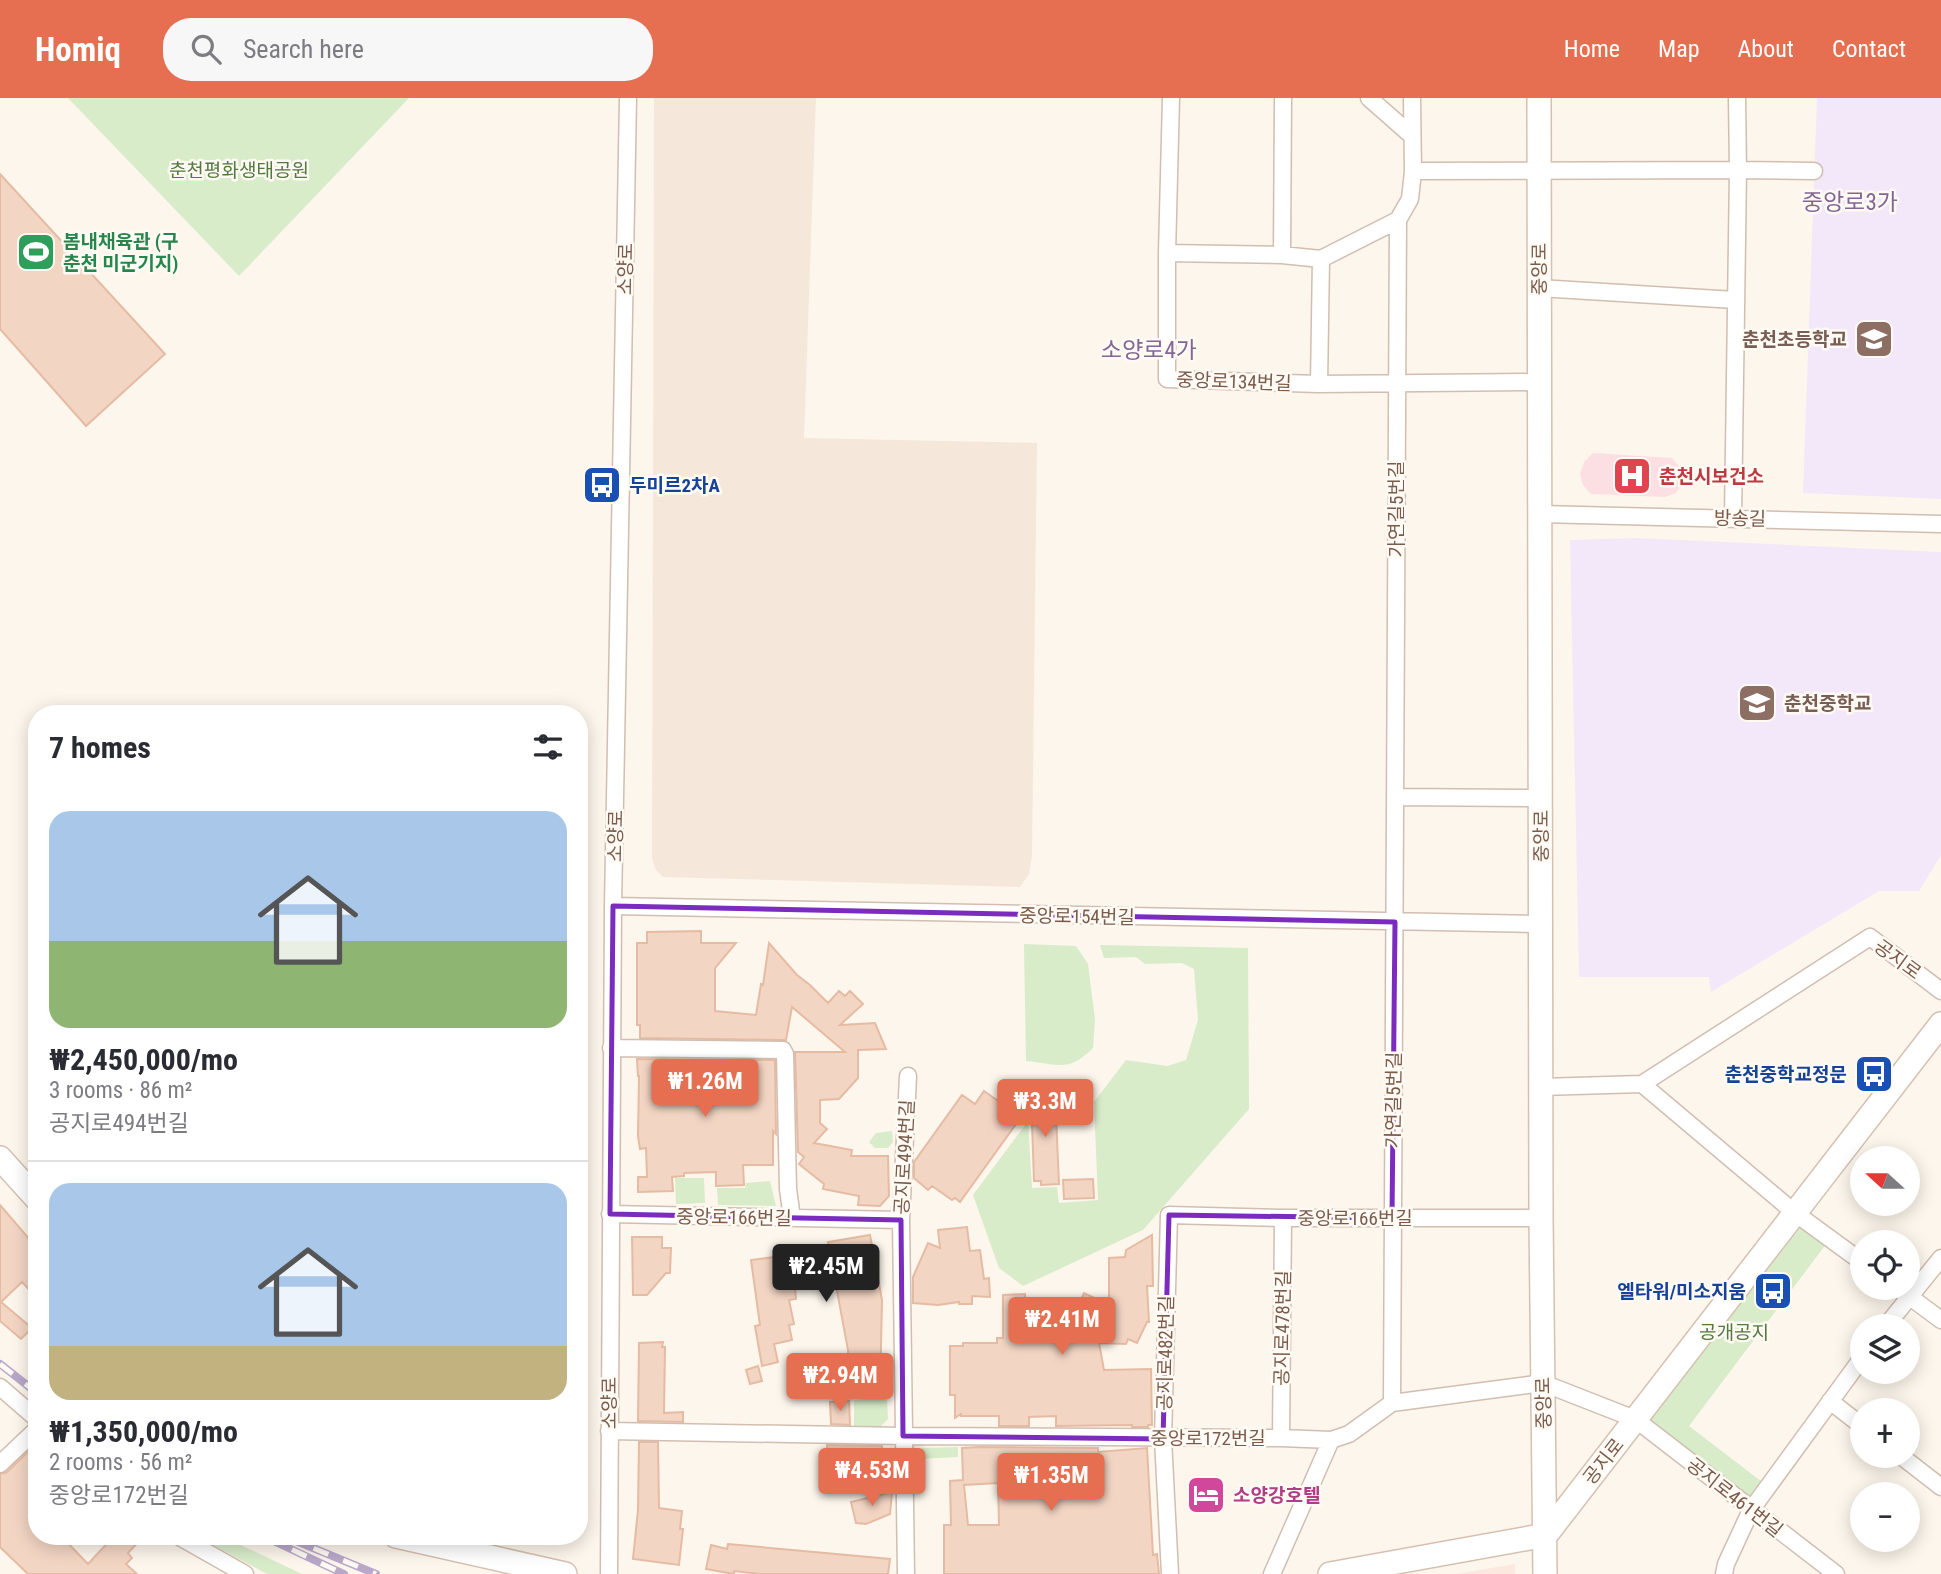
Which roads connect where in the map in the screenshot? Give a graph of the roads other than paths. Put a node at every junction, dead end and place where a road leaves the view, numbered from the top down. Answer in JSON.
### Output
{"nodes":[{"id":1,"x":628,"y":98,"type":"edge"},
{"id":2,"x":1171,"y":98,"type":"edge"},
{"id":3,"x":1283,"y":98,"type":"edge"},
{"id":4,"x":1369,"y":98,"type":"edge"},
{"id":5,"x":1412,"y":98,"type":"edge"},
{"id":6,"x":1539,"y":98,"type":"edge"},
{"id":7,"x":1737,"y":98,"type":"edge"},
{"id":8,"x":1411,"y":135,"type":"junction"},
{"id":9,"x":1538,"y":170,"type":"junction"},
{"id":10,"x":1738,"y":170,"type":"junction"},
{"id":11,"x":1413,"y":171,"type":"junction"},
{"id":12,"x":1814,"y":171,"type":"dead end"},
{"id":13,"x":1398,"y":220,"type":"junction"},
{"id":14,"x":1167,"y":253,"type":"junction"},
{"id":15,"x":1282,"y":255,"type":"junction"},
{"id":16,"x":1321,"y":259,"type":"junction"},
{"id":17,"x":1539,"y":288,"type":"junction"},
{"id":18,"x":1735,"y":300,"type":"junction"},
{"id":19,"x":1539,"y":382,"type":"junction"},
{"id":20,"x":1319,"y":384,"type":"junction"},
{"id":21,"x":1396,"y":384,"type":"junction"},
{"id":22,"x":1540,"y":514,"type":"junction"},
{"id":23,"x":1733,"y":518,"type":"junction"},
{"id":24,"x":1941,"y":524,"type":"edge"},
{"id":25,"x":1395,"y":797,"type":"junction"},
{"id":26,"x":1541,"y":798,"type":"junction"},
{"id":27,"x":613,"y":906,"type":"junction"},
{"id":28,"x":1395,"y":922,"type":"junction"},
{"id":29,"x":1541,"y":924,"type":"junction"},
{"id":30,"x":1941,"y":991,"type":"edge"},
{"id":31,"x":1941,"y":1024,"type":"edge"},
{"id":32,"x":611,"y":1048,"type":"junction"},
{"id":33,"x":908,"y":1076,"type":"dead end"},
{"id":34,"x":1642,"y":1084,"type":"junction"},
{"id":35,"x":1541,"y":1087,"type":"junction"},
{"id":36,"x":0,"y":1158,"type":"edge"},
{"id":37,"x":28,"y":1189,"type":"edge"},
{"id":38,"x":1794,"y":1213,"type":"junction"},
{"id":39,"x":610,"y":1214,"type":"junction"},
{"id":40,"x":1168,"y":1215,"type":"joint"},
{"id":41,"x":792,"y":1218,"type":"junction"},
{"id":42,"x":1283,"y":1218,"type":"junction"},
{"id":43,"x":1392,"y":1218,"type":"junction"},
{"id":44,"x":1541,"y":1218,"type":"junction"},
{"id":45,"x":901,"y":1220,"type":"junction"},
{"id":46,"x":1850,"y":1253,"type":"edge"},
{"id":47,"x":1941,"y":1258,"type":"edge"},
{"id":48,"x":1920,"y":1277,"type":"edge"},
{"id":49,"x":1915,"y":1300,"type":"edge"},
{"id":50,"x":1941,"y":1320,"type":"edge"},
{"id":51,"x":1850,"y":1374,"type":"edge"},
{"id":52,"x":1543,"y":1383,"type":"junction"},
{"id":53,"x":0,"y":1387,"type":"edge"},
{"id":54,"x":1830,"y":1401,"type":"junction"},
{"id":55,"x":1392,"y":1403,"type":"junction"},
{"id":56,"x":28,"y":1411,"type":"edge"},
{"id":57,"x":1850,"y":1417,"type":"edge"},
{"id":58,"x":1635,"y":1419,"type":"junction"},
{"id":59,"x":609,"y":1432,"type":"junction"},
{"id":60,"x":903,"y":1436,"type":"junction"},
{"id":61,"x":28,"y":1438,"type":"edge"},
{"id":62,"x":1281,"y":1438,"type":"junction"},
{"id":63,"x":1163,"y":1439,"type":"junction"},
{"id":64,"x":1331,"y":1440,"type":"junction"},
{"id":65,"x":0,"y":1464,"type":"edge"},
{"id":66,"x":1916,"y":1468,"type":"edge"},
{"id":67,"x":1941,"y":1487,"type":"edge"},
{"id":68,"x":1751,"y":1510,"type":"junction"},
{"id":69,"x":1546,"y":1535,"type":"junction"},
{"id":70,"x":194,"y":1545,"type":"edge"},
{"id":71,"x":436,"y":1545,"type":"edge"},
{"id":72,"x":245,"y":1574,"type":"edge"},
{"id":73,"x":565,"y":1574,"type":"edge"},
{"id":74,"x":608,"y":1574,"type":"edge"},
{"id":75,"x":906,"y":1574,"type":"edge"},
{"id":76,"x":1170,"y":1574,"type":"edge"},
{"id":77,"x":1272,"y":1574,"type":"edge"},
{"id":78,"x":1330,"y":1574,"type":"edge"},
{"id":79,"x":1545,"y":1574,"type":"edge"},
{"id":80,"x":1724,"y":1574,"type":"edge"},
{"id":81,"x":1836,"y":1574,"type":"edge"}],
"edges":[{"from":1,"to":27,"type":"street","name":"소양로"},
{"from":2,"to":14,"type":"street","name":"중앙로134번길"},
{"from":3,"to":15,"type":"street"},
{"from":4,"to":8,"type":"street"},
{"from":5,"to":8,"type":"street","name":"가연길5번길"},
{"from":6,"to":9,"type":"street","name":"중앙로"},
{"from":7,"to":10,"type":"street"},
{"from":8,"to":11,"type":"street","name":"가연길5번길"},
{"from":9,"to":10,"type":"street"},
{"from":9,"to":11,"type":"street"},
{"from":9,"to":17,"type":"street","name":"중앙로"},
{"from":10,"to":12,"type":"street"},
{"from":10,"to":18,"type":"street"},
{"from":11,"to":13,"type":"street","name":"가연길5번길"},
{"from":13,"to":16,"type":"street"},
{"from":13,"to":21,"type":"street","name":"가연길5번길"},
{"from":14,"to":15,"type":"street"},
{"from":14,"to":20,"type":"street","name":"중앙로134번길"},
{"from":15,"to":16,"type":"street"},
{"from":16,"to":20,"type":"street"},
{"from":17,"to":18,"type":"street"},
{"from":17,"to":19,"type":"street","name":"중앙로"},
{"from":18,"to":23,"type":"street"},
{"from":19,"to":21,"type":"street","name":"중앙로134번길"},
{"from":19,"to":22,"type":"street","name":"중앙로"},
{"from":20,"to":21,"type":"street","name":"중앙로134번길"},
{"from":21,"to":25,"type":"street","name":"가연길5번길"},
{"from":22,"to":23,"type":"street","name":"방송길"},
{"from":22,"to":26,"type":"street","name":"중앙로"},
{"from":23,"to":24,"type":"street","name":"방송길"},
{"from":25,"to":26,"type":"street"},
{"from":25,"to":28,"type":"street","name":"가연길5번길"},
{"from":26,"to":29,"type":"street","name":"중앙로"},
{"from":27,"to":28,"type":"street","name":"중앙로154번길"},
{"from":27,"to":32,"type":"street","name":"소양로"},
{"from":28,"to":29,"type":"street","name":"중앙로154번길"},
{"from":28,"to":43,"type":"street","name":"가연길5번길"},
{"from":29,"to":35,"type":"street","name":"중앙로"},
{"from":30,"to":34,"type":"street","name":"공지로"},
{"from":31,"to":38,"type":"street","name":"공지로"},
{"from":32,"to":39,"type":"street","name":"소양로"},
{"from":32,"to":41,"type":"street"},
{"from":33,"to":45,"type":"street","name":"공지로494번길"},
{"from":34,"to":35,"type":"street"},
{"from":34,"to":38,"type":"street"},
{"from":35,"to":44,"type":"street","name":"중앙로"},
{"from":36,"to":37,"type":"street"},
{"from":38,"to":46,"type":"street"},
{"from":38,"to":58,"type":"street","name":"공지로"},
{"from":39,"to":41,"type":"street","name":"중앙로166번길"},
{"from":39,"to":59,"type":"street","name":"소양로"},
{"from":40,"to":42,"type":"street","name":"중앙로166번길"},
{"from":40,"to":63,"type":"street","name":"공지로482번길"},
{"from":41,"to":45,"type":"street","name":"중앙로166번길"},
{"from":42,"to":43,"type":"street","name":"중앙로166번길"},
{"from":42,"to":62,"type":"street","name":"공지로478번길"},
{"from":43,"to":44,"type":"street","name":"중앙로166번길"},
{"from":43,"to":55,"type":"street","name":"가연길5번길"},
{"from":44,"to":52,"type":"street","name":"중앙로"},
{"from":45,"to":60,"type":"street","name":"공지로494번길"},
{"from":47,"to":48,"type":"street"},
{"from":49,"to":50,"type":"street"},
{"from":51,"to":54,"type":"street"},
{"from":52,"to":55,"type":"street","name":"중앙로172번길"},
{"from":52,"to":58,"type":"street","name":"공지로461번길"},
{"from":52,"to":69,"type":"street","name":"중앙로"},
{"from":53,"to":56,"type":"street"},
{"from":54,"to":57,"type":"street"},
{"from":54,"to":68,"type":"street"},
{"from":55,"to":64,"type":"street","name":"중앙로172번길"},
{"from":58,"to":68,"type":"street","name":"공지로461번길"},
{"from":58,"to":69,"type":"street","name":"공지로"},
{"from":59,"to":60,"type":"street","name":"중앙로172번길"},
{"from":59,"to":74,"type":"street","name":"소양로"},
{"from":60,"to":63,"type":"street","name":"중앙로172번길"},
{"from":60,"to":75,"type":"street","name":"공지로494번길"},
{"from":61,"to":65,"type":"street"},
{"from":62,"to":63,"type":"street","name":"중앙로172번길"},
{"from":62,"to":64,"type":"street","name":"중앙로172번길"},
{"from":63,"to":76,"type":"street","name":"공지로482번길"},
{"from":64,"to":77,"type":"street"},
{"from":66,"to":67,"type":"street"},
{"from":68,"to":80,"type":"street"},
{"from":68,"to":81,"type":"street","name":"공지로461번길"},
{"from":69,"to":78,"type":"street"},
{"from":69,"to":79,"type":"street","name":"중앙로"},
{"from":70,"to":72,"type":"street"},
{"from":71,"to":73,"type":"street"}]}
